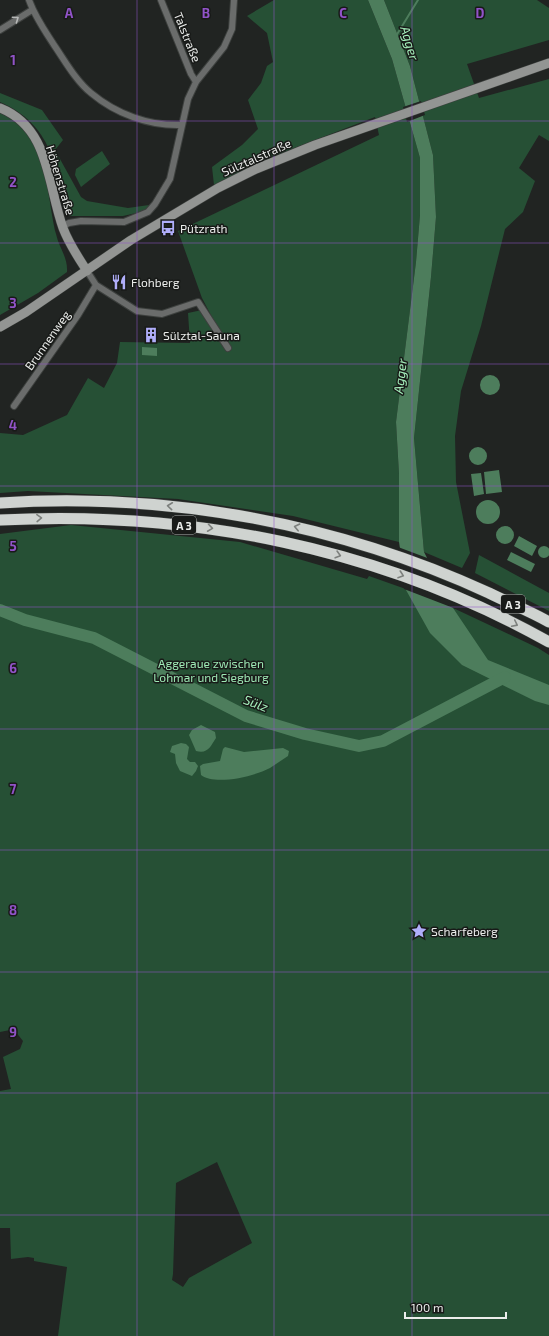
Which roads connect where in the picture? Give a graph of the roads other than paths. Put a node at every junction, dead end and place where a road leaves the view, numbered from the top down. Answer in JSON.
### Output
{"nodes":[{"id":1,"x":29,"y":0,"type":"edge"},
{"id":2,"x":161,"y":0,"type":"edge"},
{"id":3,"x":234,"y":0,"type":"edge"},
{"id":4,"x":32,"y":10,"type":"junction"},
{"id":5,"x":0,"y":30,"type":"edge"},
{"id":6,"x":549,"y":63,"type":"edge"},
{"id":7,"x":196,"y":82,"type":"junction"},
{"id":8,"x":0,"y":108,"type":"edge"},
{"id":9,"x":181,"y":125,"type":"junction"},
{"id":10,"x":63,"y":226,"type":"junction"},
{"id":11,"x":87,"y":271,"type":"junction"},
{"id":12,"x":96,"y":285,"type":"junction"},
{"id":13,"x":0,"y":327,"type":"edge"},
{"id":14,"x":228,"y":348,"type":"dead end"},
{"id":15,"x":14,"y":406,"type":"dead end"},
{"id":16,"x":0,"y":503,"type":"edge"},
{"id":17,"x":0,"y":520,"type":"edge"},
{"id":18,"x":549,"y":622,"type":"edge"},
{"id":19,"x":549,"y":642,"type":"edge"}],
"edges":[{"from":1,"to":4,"type":"street"},
{"from":2,"to":7,"type":"street","name":"Talstraße"},
{"from":3,"to":7,"type":"street"},
{"from":5,"to":4,"type":"street","one_way":true},
{"from":4,"to":9,"type":"street"},
{"from":6,"to":11,"type":"main road","name":"Sülztalstraße"},
{"from":7,"to":9,"type":"street"},
{"from":8,"to":10,"type":"main road","name":"Höhenstraße"},
{"from":9,"to":10,"type":"street"},
{"from":10,"to":11,"type":"main road","name":"Höhenstraße"},
{"from":11,"to":12,"type":"street"},
{"from":11,"to":13,"type":"main road","name":"Sülztalstraße"},
{"from":12,"to":14,"type":"street"},
{"from":12,"to":15,"type":"street","name":"Brunnenweg"},
{"from":18,"to":16,"type":"highway","number":"A 3","one_way":true},
{"from":17,"to":19,"type":"highway","number":"A 3","one_way":true}]}
